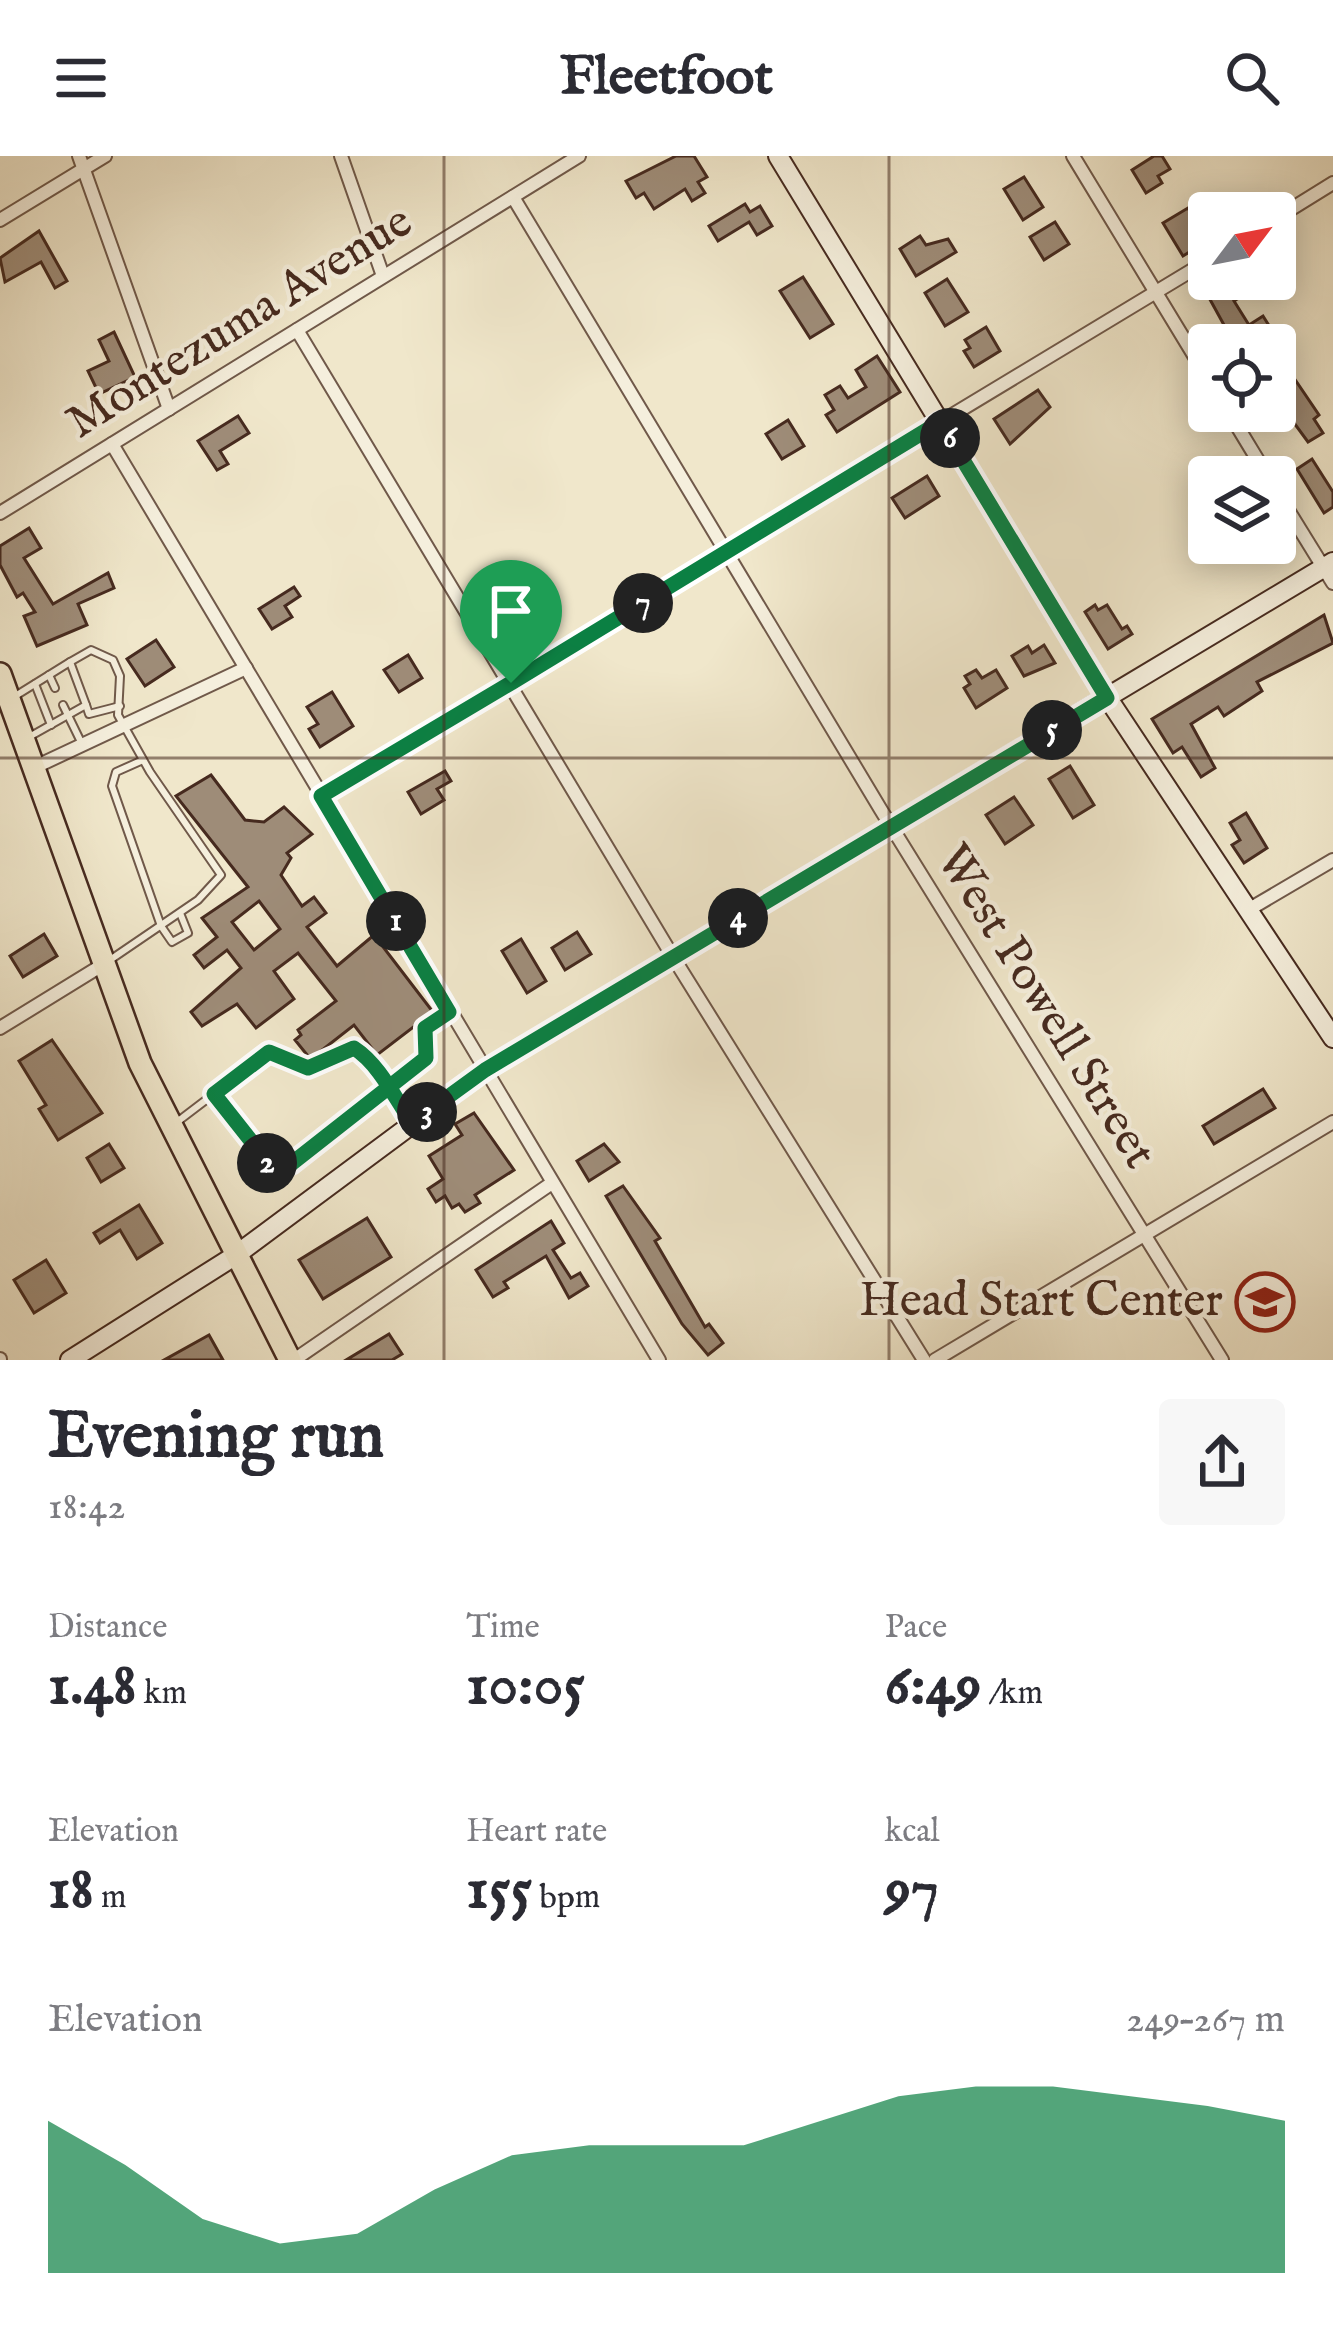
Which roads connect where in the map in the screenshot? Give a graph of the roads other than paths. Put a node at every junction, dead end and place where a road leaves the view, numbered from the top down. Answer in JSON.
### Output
{"nodes":[{"id":1,"x":105,"y":156,"type":"edge"},
{"id":2,"x":340,"y":156,"type":"edge"},
{"id":3,"x":579,"y":156,"type":"edge"},
{"id":4,"x":778,"y":156,"type":"edge"},
{"id":5,"x":1073,"y":156,"type":"edge"},
{"id":6,"x":81,"y":162,"type":"edge"},
{"id":7,"x":1333,"y":183,"type":"edge"},
{"id":8,"x":513,"y":196,"type":"junction"},
{"id":9,"x":1296,"y":206,"type":"edge"},
{"id":10,"x":0,"y":220,"type":"edge"},
{"id":11,"x":1188,"y":273,"type":"edge"},
{"id":12,"x":383,"y":276,"type":"junction"},
{"id":13,"x":1156,"y":293,"type":"junction"},
{"id":14,"x":297,"y":330,"type":"junction"},
{"id":15,"x":1188,"y":346,"type":"edge"},
{"id":16,"x":169,"y":409,"type":"junction"},
{"id":17,"x":940,"y":422,"type":"junction"},
{"id":18,"x":112,"y":444,"type":"junction"},
{"id":19,"x":0,"y":512,"type":"edge"},
{"id":20,"x":1296,"y":520,"type":"edge"},
{"id":21,"x":727,"y":553,"type":"junction"},
{"id":22,"x":1330,"y":571,"type":"edge"},
{"id":23,"x":70,"y":662,"type":"junction"},
{"id":24,"x":246,"y":668,"type":"junction"},
{"id":25,"x":0,"y":674,"type":"edge"},
{"id":26,"x":49,"y":675,"type":"junction"},
{"id":27,"x":511,"y":683,"type":"junction"},
{"id":28,"x":35,"y":684,"type":"junction"},
{"id":29,"x":55,"y":688,"type":"dead end"},
{"id":30,"x":1107,"y":698,"type":"junction"},
{"id":31,"x":63,"y":705,"type":"dead end"},
{"id":32,"x":86,"y":705,"type":"junction"},
{"id":33,"x":120,"y":706,"type":"junction"},
{"id":34,"x":5,"y":710,"type":"edge"},
{"id":35,"x":67,"y":716,"type":"junction"},
{"id":36,"x":51,"y":724,"type":"junction"},
{"id":37,"x":125,"y":725,"type":"junction"},
{"id":38,"x":23,"y":740,"type":"junction"},
{"id":39,"x":83,"y":745,"type":"junction"},
{"id":40,"x":143,"y":760,"type":"junction"},
{"id":41,"x":33,"y":768,"type":"junction"},
{"id":42,"x":321,"y":796,"type":"junction"},
{"id":43,"x":891,"y":826,"type":"junction"},
{"id":44,"x":1333,"y":860,"type":"edge"},
{"id":45,"x":1248,"y":910,"type":"junction"},
{"id":46,"x":182,"y":911,"type":"junction"},
{"id":47,"x":161,"y":926,"type":"junction"},
{"id":48,"x":673,"y":957,"type":"junction"},
{"id":49,"x":104,"y":964,"type":"junction"},
{"id":50,"x":449,"y":1012,"type":"junction"},
{"id":51,"x":0,"y":1028,"type":"edge"},
{"id":52,"x":1333,"y":1038,"type":"edge"},
{"id":53,"x":485,"y":1070,"type":"junction"},
{"id":54,"x":389,"y":1088,"type":"junction"},
{"id":55,"x":214,"y":1094,"type":"junction"},
{"id":56,"x":412,"y":1123,"type":"junction"},
{"id":57,"x":1333,"y":1123,"type":"edge"},
{"id":58,"x":170,"y":1128,"type":"junction"},
{"id":59,"x":552,"y":1183,"type":"junction"},
{"id":60,"x":1144,"y":1235,"type":"junction"},
{"id":61,"x":236,"y":1255,"type":"junction"},
{"id":62,"x":70,"y":1360,"type":"edge"},
{"id":63,"x":292,"y":1360,"type":"edge"},
{"id":64,"x":659,"y":1360,"type":"edge"},
{"id":65,"x":924,"y":1360,"type":"edge"},
{"id":66,"x":935,"y":1360,"type":"edge"},
{"id":67,"x":1222,"y":1360,"type":"edge"}],
"edges":[{"from":1,"to":6,"type":"street"},
{"from":2,"to":12,"type":"street"},
{"from":3,"to":8,"type":"street","name":"Montezuma Avenue"},
{"from":4,"to":17,"type":"street"},
{"from":5,"to":13,"type":"street"},
{"from":6,"to":10,"type":"street"},
{"from":6,"to":16,"type":"street"},
{"from":7,"to":9,"type":"street"},
{"from":8,"to":12,"type":"street","name":"Montezuma Avenue"},
{"from":8,"to":21,"type":"street","name":"West Powell Street"},
{"from":11,"to":13,"type":"street"},
{"from":12,"to":14,"type":"street","name":"Montezuma Avenue"},
{"from":13,"to":15,"type":"street"},
{"from":13,"to":17,"type":"street"},
{"from":14,"to":16,"type":"street","name":"Montezuma Avenue"},
{"from":14,"to":27,"type":"street"},
{"from":16,"to":18,"type":"street","name":"Montezuma Avenue"},
{"from":17,"to":21,"type":"street"},
{"from":17,"to":30,"type":"street"},
{"from":18,"to":19,"type":"street","name":"Montezuma Avenue"},
{"from":18,"to":24,"type":"street"},
{"from":20,"to":22,"type":"street"},
{"from":21,"to":27,"type":"street"},
{"from":21,"to":43,"type":"street","name":"West Powell Street"},
{"from":22,"to":30,"type":"street"},
{"from":23,"to":26,"type":"lane"},
{"from":23,"to":32,"type":"lane"},
{"from":23,"to":33,"type":"lane"},
{"from":24,"to":37,"type":"street"},
{"from":24,"to":42,"type":"street"},
{"from":25,"to":34,"type":"main road"},
{"from":26,"to":28,"type":"lane"},
{"from":26,"to":29,"type":"lane"},
{"from":27,"to":42,"type":"street"},
{"from":27,"to":48,"type":"street"},
{"from":28,"to":34,"type":"lane"},
{"from":28,"to":36,"type":"lane"},
{"from":30,"to":43,"type":"street"},
{"from":30,"to":45,"type":"street"},
{"from":31,"to":35,"type":"lane"},
{"from":32,"to":33,"type":"lane"},
{"from":32,"to":35,"type":"lane"},
{"from":33,"to":37,"type":"lane"},
{"from":34,"to":38,"type":"main road"},
{"from":35,"to":36,"type":"lane"},
{"from":35,"to":39,"type":"lane"},
{"from":36,"to":38,"type":"lane"},
{"from":37,"to":39,"type":"street"},
{"from":37,"to":40,"type":"lane"},
{"from":38,"to":41,"type":"main road"},
{"from":39,"to":41,"type":"street"},
{"from":40,"to":46,"type":"lane"},
{"from":40,"to":47,"type":"lane"},
{"from":41,"to":49,"type":"main road"},
{"from":42,"to":50,"type":"street"},
{"from":43,"to":48,"type":"street"},
{"from":43,"to":60,"type":"street","name":"West Powell Street"},
{"from":44,"to":45,"type":"street"},
{"from":45,"to":52,"type":"street"},
{"from":46,"to":47,"type":"lane"},
{"from":46,"to":47,"type":"lane"},
{"from":47,"to":49,"type":"lane"},
{"from":48,"to":53,"type":"street"},
{"from":48,"to":65,"type":"street"},
{"from":49,"to":51,"type":"street"},
{"from":49,"to":58,"type":"main road"},
{"from":50,"to":53,"type":"street"},
{"from":50,"to":54,"type":"lane"},
{"from":53,"to":56,"type":"street"},
{"from":53,"to":59,"type":"street"},
{"from":54,"to":55,"type":"lane"},
{"from":54,"to":55,"type":"lane"},
{"from":54,"to":56,"type":"lane"},
{"from":55,"to":58,"type":"lane"},
{"from":56,"to":61,"type":"street"},
{"from":57,"to":60,"type":"street"},
{"from":58,"to":61,"type":"main road"},
{"from":59,"to":63,"type":"street"},
{"from":59,"to":64,"type":"street"},
{"from":60,"to":66,"type":"street"},
{"from":60,"to":67,"type":"street","name":"West Powell Street"},
{"from":61,"to":62,"type":"street"},
{"from":61,"to":63,"type":"main road"}]}
